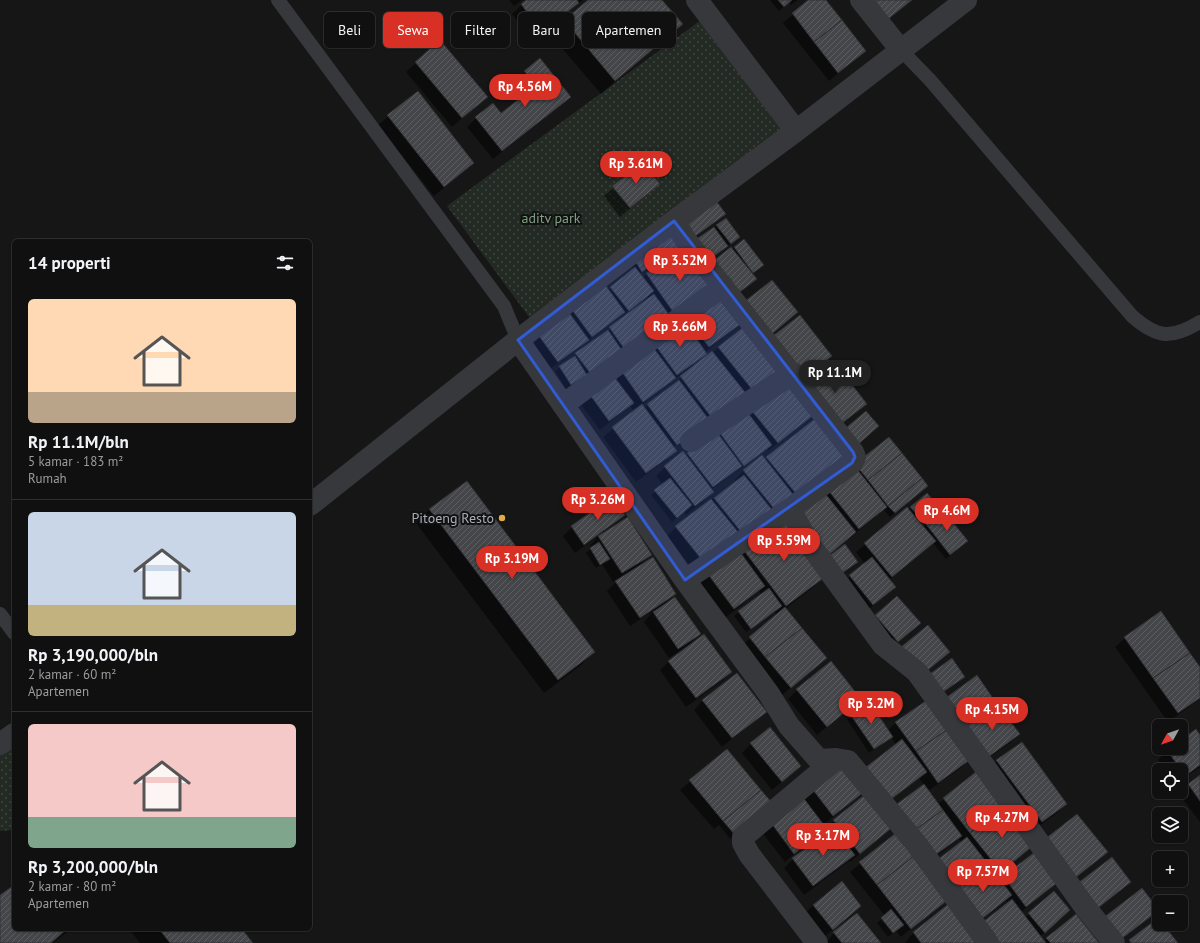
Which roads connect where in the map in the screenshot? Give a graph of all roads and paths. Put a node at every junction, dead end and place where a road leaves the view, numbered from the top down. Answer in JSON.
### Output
{"nodes":[{"id":1,"x":278,"y":0,"type":"edge"},
{"id":2,"x":697,"y":0,"type":"edge"},
{"id":3,"x":861,"y":0,"type":"edge"},
{"id":4,"x":966,"y":0,"type":"edge"},
{"id":5,"x":900,"y":49,"type":"junction"},
{"id":6,"x":796,"y":131,"type":"junction"},
{"id":7,"x":674,"y":221,"type":"junction"},
{"id":8,"x":722,"y":286,"type":"junction"},
{"id":9,"x":1200,"y":322,"type":"edge"},
{"id":10,"x":518,"y":340,"type":"junction"},
{"id":11,"x":793,"y":373,"type":"junction"},
{"id":12,"x":563,"y":405,"type":"junction"},
{"id":13,"x":691,"y":441,"type":"dead end"},
{"id":14,"x":312,"y":503,"type":"edge"},
{"id":15,"x":790,"y":509,"type":"junction"},
{"id":16,"x":685,"y":580,"type":"junction"},
{"id":17,"x":0,"y":614,"type":"edge"},
{"id":18,"x":12,"y":630,"type":"edge"},
{"id":19,"x":12,"y":735,"type":"edge"},
{"id":20,"x":0,"y":744,"type":"edge"},
{"id":21,"x":836,"y":759,"type":"junction"},
{"id":22,"x":817,"y":943,"type":"edge"},
{"id":23,"x":988,"y":943,"type":"edge"},
{"id":24,"x":1114,"y":943,"type":"edge"}],
"edges":[{"from":1,"to":10,"type":"lane"},
{"from":2,"to":6,"type":"street"},
{"from":3,"to":5,"type":"street"},
{"from":4,"to":5,"type":"street"},
{"from":5,"to":6,"type":"street"},
{"from":5,"to":9,"type":"lane"},
{"from":6,"to":7,"type":"street"},
{"from":7,"to":8,"type":"street"},
{"from":7,"to":10,"type":"street"},
{"from":8,"to":11,"type":"street"},
{"from":8,"to":12,"type":"street"},
{"from":10,"to":12,"type":"street"},
{"from":10,"to":14,"type":"street"},
{"from":11,"to":13,"type":"street"},
{"from":11,"to":15,"type":"street"},
{"from":12,"to":16,"type":"street"},
{"from":15,"to":16,"type":"street"},
{"from":15,"to":24,"type":"street"},
{"from":16,"to":21,"type":"street"},
{"from":17,"to":18,"type":"lane"},
{"from":19,"to":20,"type":"street"},
{"from":21,"to":22,"type":"street"},
{"from":21,"to":23,"type":"street"}]}
